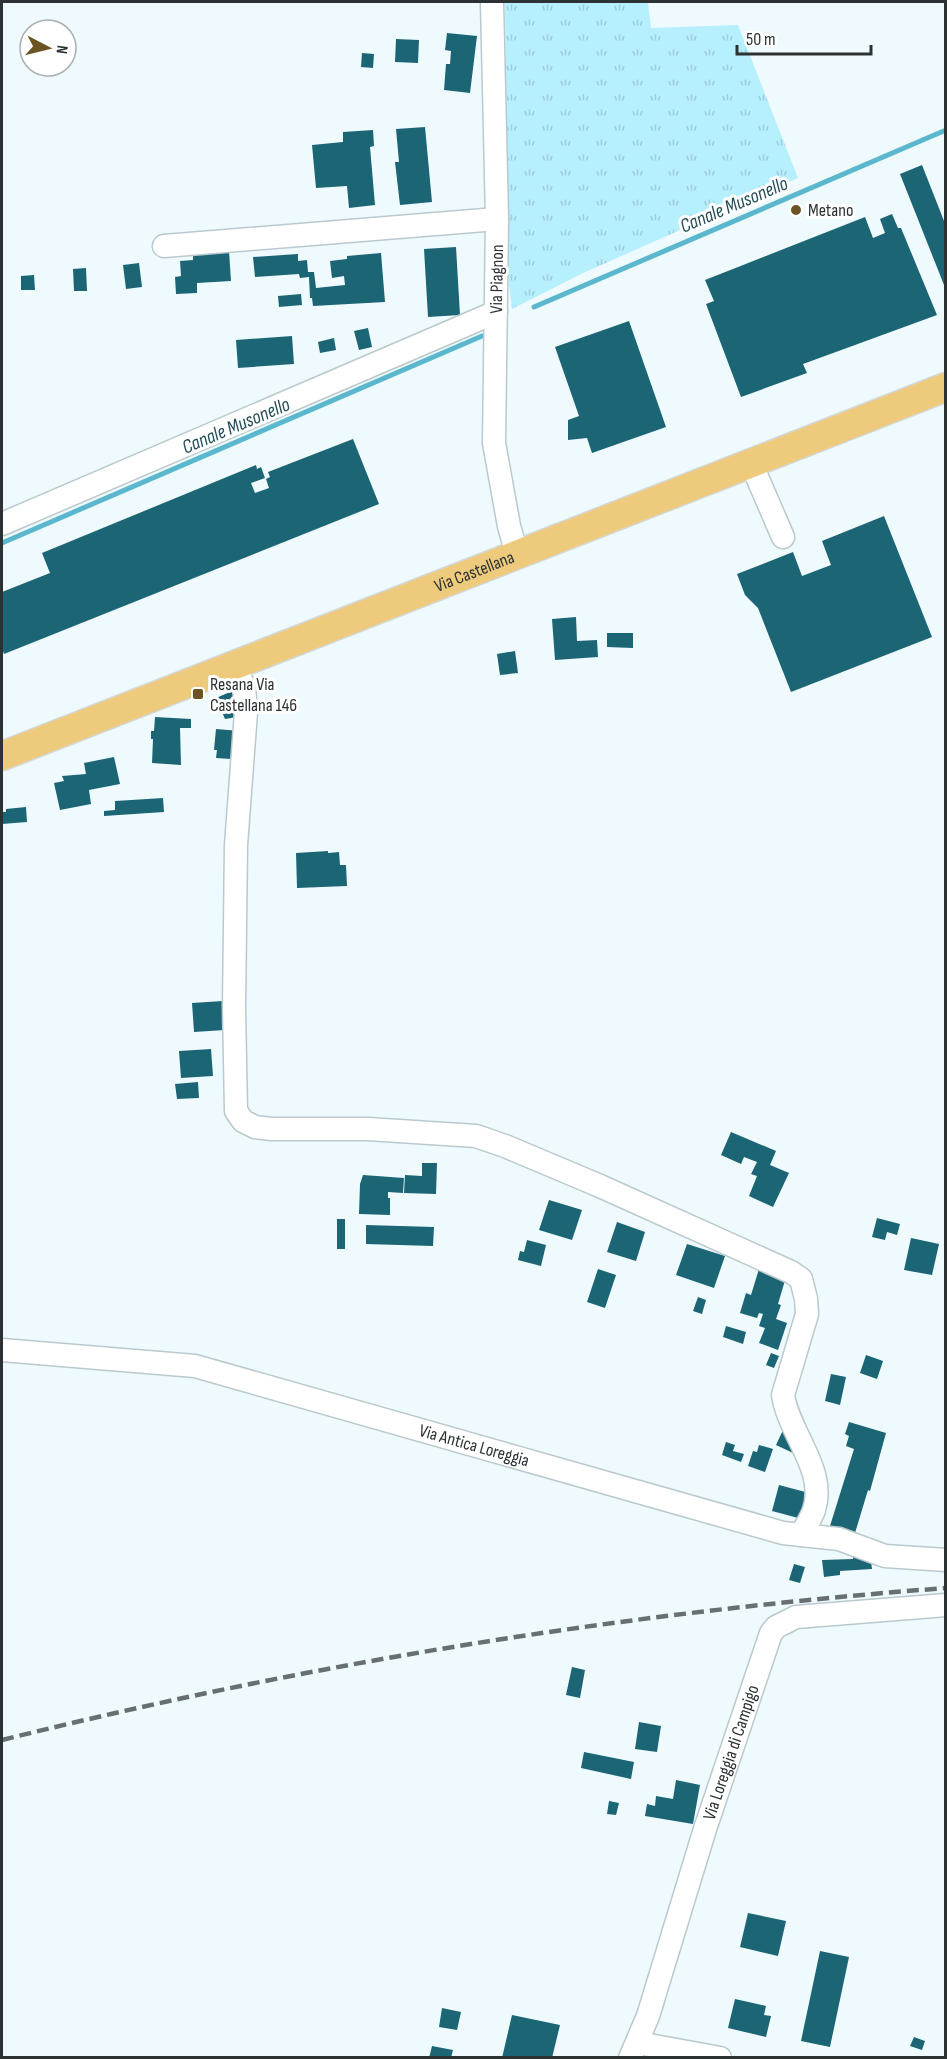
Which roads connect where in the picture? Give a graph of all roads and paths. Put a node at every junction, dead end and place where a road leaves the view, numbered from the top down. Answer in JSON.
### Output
{"nodes":[{"id":1,"x":492,"y":2,"type":"edge"},
{"id":2,"x":497,"y":219,"type":"junction"},
{"id":3,"x":164,"y":246,"type":"dead end"},
{"id":4,"x":496,"y":312,"type":"junction"},
{"id":5,"x":945,"y":387,"type":"edge"},
{"id":6,"x":751,"y":463,"type":"junction"},
{"id":7,"x":2,"y":524,"type":"edge"},
{"id":8,"x":783,"y":537,"type":"dead end"},
{"id":9,"x":517,"y":554,"type":"junction"},
{"id":10,"x":234,"y":665,"type":"junction"},
{"id":11,"x":2,"y":756,"type":"edge"},
{"id":12,"x":2,"y":1350,"type":"edge"},
{"id":13,"x":801,"y":1535,"type":"junction"},
{"id":14,"x":945,"y":1560,"type":"edge"},
{"id":15,"x":945,"y":1605,"type":"edge"},
{"id":16,"x":634,"y":2050,"type":"edge"},
{"id":17,"x":720,"y":2058,"type":"edge"}],
"edges":[{"from":1,"to":2,"type":"street","name":"Via Piagnon"},
{"from":2,"to":3,"type":"street"},
{"from":2,"to":4,"type":"street","name":"Via Piagnon"},
{"from":4,"to":7,"type":"street"},
{"from":4,"to":9,"type":"street","name":"Via Piagnon"},
{"from":5,"to":6,"type":"main road","name":"Via Castellana"},
{"from":6,"to":8,"type":"street"},
{"from":6,"to":9,"type":"main road","name":"Via Castellana"},
{"from":9,"to":10,"type":"main road","name":"Via Castellana"},
{"from":10,"to":11,"type":"main road","name":"Via Castellana"},
{"from":10,"to":13,"type":"street"},
{"from":12,"to":13,"type":"street","name":"Via Antica Loreggia"},
{"from":13,"to":14,"type":"street","name":"Via Antica Loreggia"},
{"from":15,"to":16,"type":"street","name":"Via Loreggia di Campigo"},
{"from":16,"to":17,"type":"street"}]}
